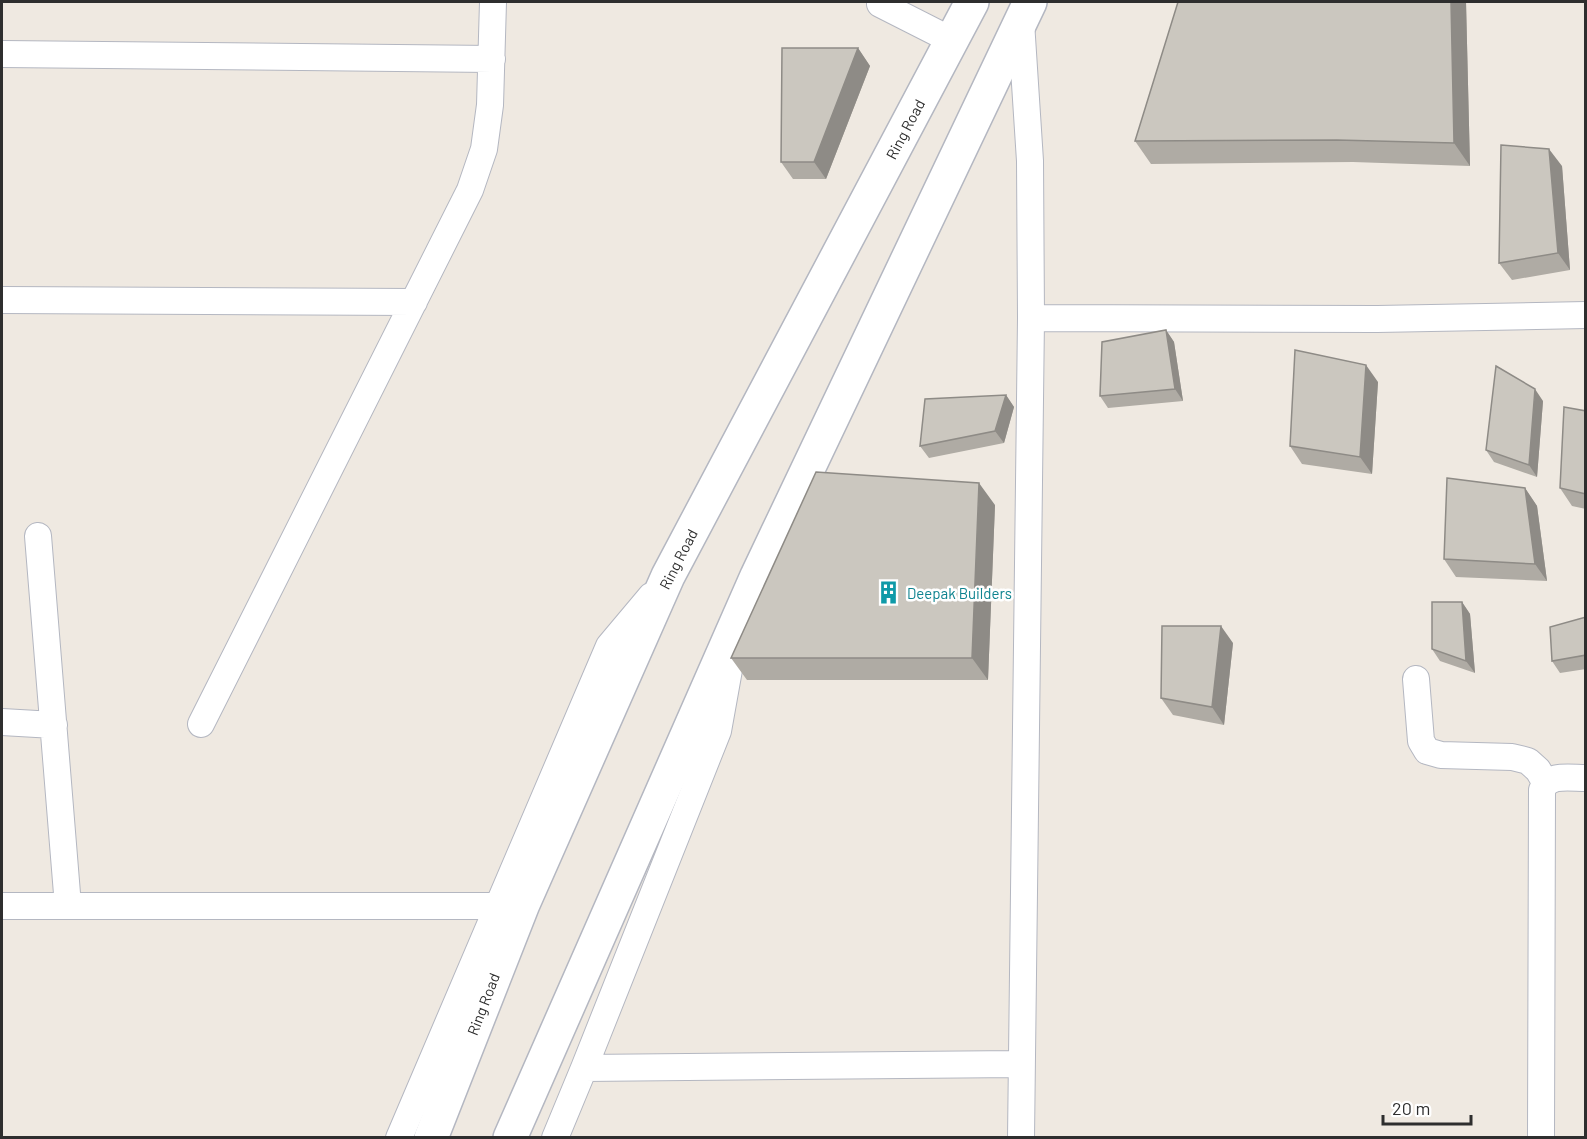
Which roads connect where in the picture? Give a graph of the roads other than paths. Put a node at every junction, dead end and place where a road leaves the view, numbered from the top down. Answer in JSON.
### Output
{"nodes":[{"id":1,"x":493,"y":2,"type":"edge"},
{"id":2,"x":972,"y":2,"type":"edge"},
{"id":3,"x":880,"y":4,"type":"dead end"},
{"id":4,"x":1025,"y":11,"type":"edge"},
{"id":5,"x":951,"y":40,"type":"junction"},
{"id":6,"x":2,"y":54,"type":"edge"},
{"id":7,"x":492,"y":59,"type":"junction"},
{"id":8,"x":2,"y":300,"type":"edge"},
{"id":9,"x":414,"y":302,"type":"junction"},
{"id":10,"x":1586,"y":315,"type":"edge"},
{"id":11,"x":1031,"y":318,"type":"junction"},
{"id":12,"x":38,"y":536,"type":"dead end"},
{"id":13,"x":668,"y":576,"type":"junction"},
{"id":14,"x":738,"y":620,"type":"junction"},
{"id":15,"x":1416,"y":679,"type":"dead end"},
{"id":16,"x":2,"y":722,"type":"edge"},
{"id":17,"x":201,"y":724,"type":"dead end"},
{"id":18,"x":54,"y":725,"type":"junction"},
{"id":19,"x":1586,"y":778,"type":"edge"},
{"id":20,"x":1545,"y":782,"type":"junction"},
{"id":21,"x":2,"y":906,"type":"edge"},
{"id":22,"x":68,"y":906,"type":"junction"},
{"id":23,"x":496,"y":906,"type":"junction"},
{"id":24,"x":1021,"y":1064,"type":"junction"},
{"id":25,"x":584,"y":1068,"type":"junction"},
{"id":26,"x":399,"y":1137,"type":"edge"},
{"id":27,"x":431,"y":1137,"type":"edge"},
{"id":28,"x":510,"y":1137,"type":"edge"},
{"id":29,"x":555,"y":1137,"type":"edge"},
{"id":30,"x":1021,"y":1137,"type":"edge"},
{"id":31,"x":1541,"y":1137,"type":"edge"}],
"edges":[{"from":1,"to":7,"type":"street"},
{"from":2,"to":5,"type":"street","name":"Ring Road"},
{"from":3,"to":5,"type":"street"},
{"from":4,"to":11,"type":"street"},
{"from":4,"to":14,"type":"street"},
{"from":5,"to":13,"type":"street","name":"Ring Road"},
{"from":6,"to":7,"type":"street"},
{"from":7,"to":9,"type":"street"},
{"from":8,"to":9,"type":"street"},
{"from":9,"to":17,"type":"street"},
{"from":10,"to":11,"type":"street"},
{"from":11,"to":24,"type":"street"},
{"from":12,"to":18,"type":"street"},
{"from":13,"to":23,"type":"street"},
{"from":13,"to":27,"type":"street","name":"Ring Road"},
{"from":14,"to":25,"type":"street"},
{"from":14,"to":28,"type":"street"},
{"from":15,"to":20,"type":"street"},
{"from":16,"to":18,"type":"street"},
{"from":18,"to":22,"type":"street"},
{"from":19,"to":20,"type":"street"},
{"from":20,"to":31,"type":"street"},
{"from":21,"to":22,"type":"street"},
{"from":22,"to":23,"type":"street"},
{"from":23,"to":26,"type":"street"},
{"from":24,"to":25,"type":"street"},
{"from":24,"to":30,"type":"street"},
{"from":25,"to":29,"type":"street"}]}
